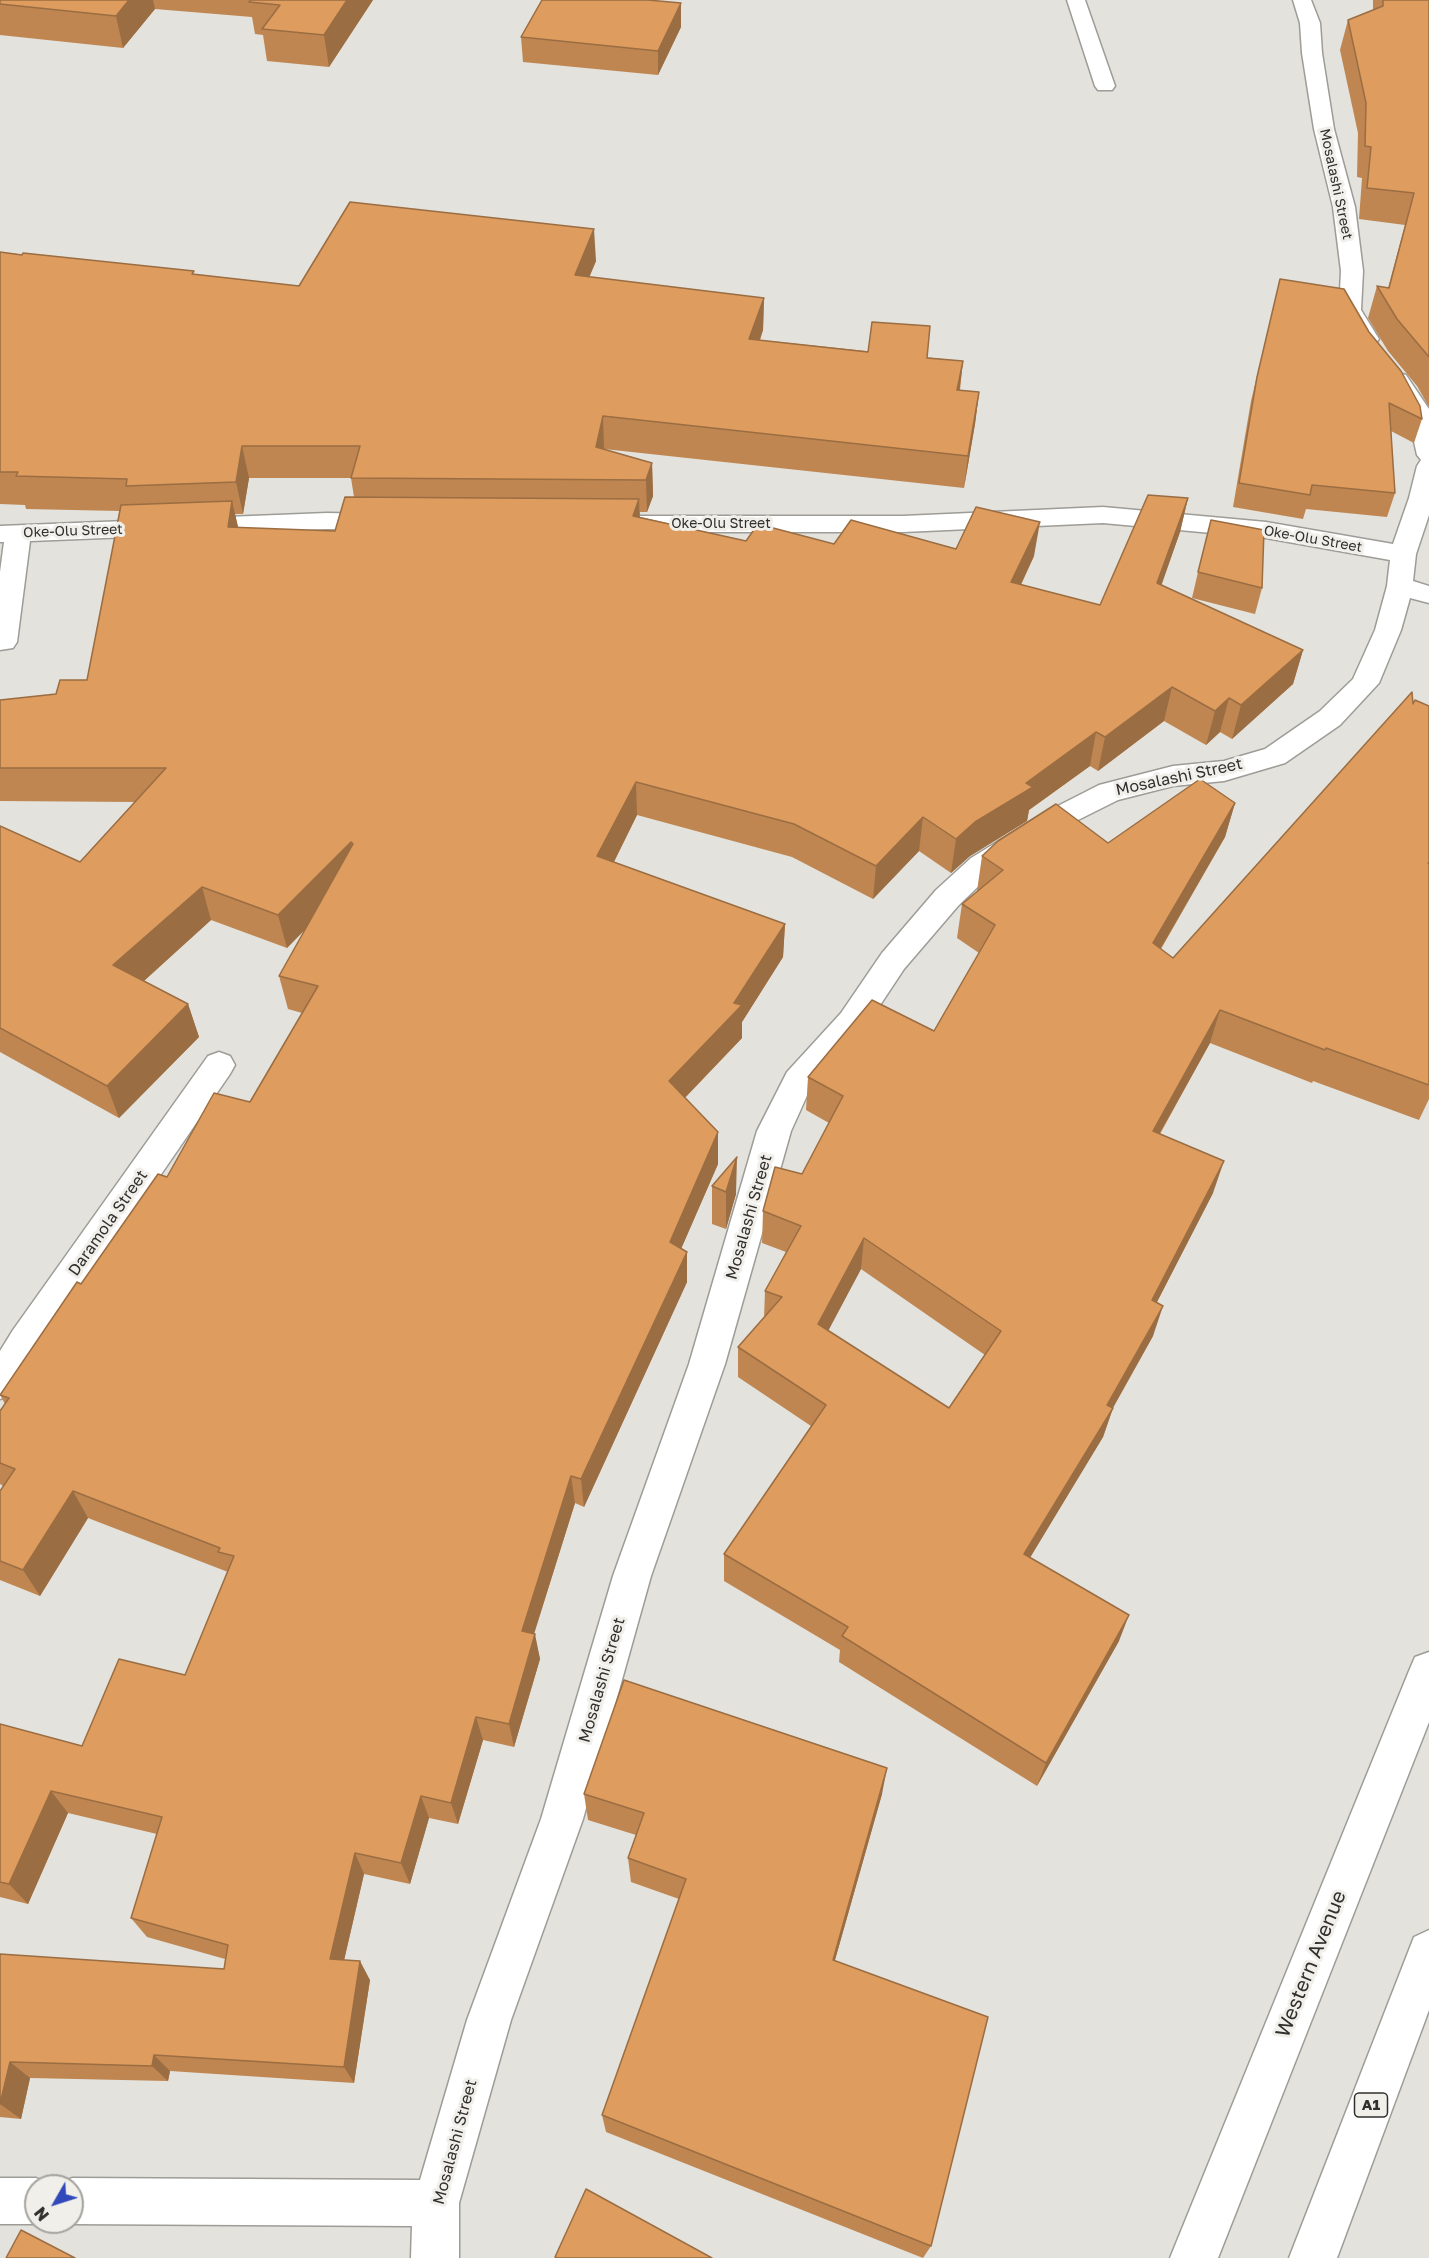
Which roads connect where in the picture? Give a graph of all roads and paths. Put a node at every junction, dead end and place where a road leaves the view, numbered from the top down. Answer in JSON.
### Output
{"nodes":[{"id":1,"x":1077,"y":0,"type":"edge"},
{"id":2,"x":1302,"y":0,"type":"edge"},
{"id":3,"x":1105,"y":86,"type":"dead end"},
{"id":4,"x":1429,"y":455,"type":"edge"},
{"id":5,"x":1429,"y":466,"type":"edge"},
{"id":6,"x":408,"y":522,"type":"edge"},
{"id":7,"x":602,"y":524,"type":"edge"},
{"id":8,"x":9,"y":534,"type":"edge"},
{"id":9,"x":1411,"y":578,"type":"edge"},
{"id":10,"x":4,"y":642,"type":"dead end"},
{"id":11,"x":219,"y":1065,"type":"dead end"},
{"id":12,"x":0,"y":1383,"type":"edge"},
{"id":13,"x":1429,"y":1671,"type":"edge"},
{"id":14,"x":1429,"y":1952,"type":"edge"},
{"id":15,"x":0,"y":2201,"type":"edge"},
{"id":16,"x":24,"y":2201,"type":"edge"},
{"id":17,"x":84,"y":2201,"type":"edge"},
{"id":18,"x":436,"y":2203,"type":"junction"},
{"id":19,"x":435,"y":2258,"type":"edge"},
{"id":20,"x":1194,"y":2258,"type":"edge"},
{"id":21,"x":1313,"y":2258,"type":"edge"}],
"edges":[{"from":1,"to":3,"type":"main road"},
{"from":2,"to":4,"type":"main road","name":"Mosalashi Street"},
{"from":5,"to":9,"type":"main road","name":"Mosalashi Street"},
{"from":6,"to":8,"type":"main road","name":"Oke-Olu Street"},
{"from":7,"to":9,"type":"main road","name":"Oke-Olu Street"},
{"from":8,"to":10,"type":"main road"},
{"from":9,"to":18,"type":"main road","name":"Mosalashi Street"},
{"from":11,"to":12,"type":"main road","name":"Daramola Street"},
{"from":13,"to":20,"type":"main road","name":"Western Avenue"},
{"from":14,"to":21,"type":"main road","number":"A1"},
{"from":15,"to":16,"type":"main road"},
{"from":17,"to":18,"type":"main road"},
{"from":18,"to":19,"type":"main road","name":"Mosalashi Street"}]}
